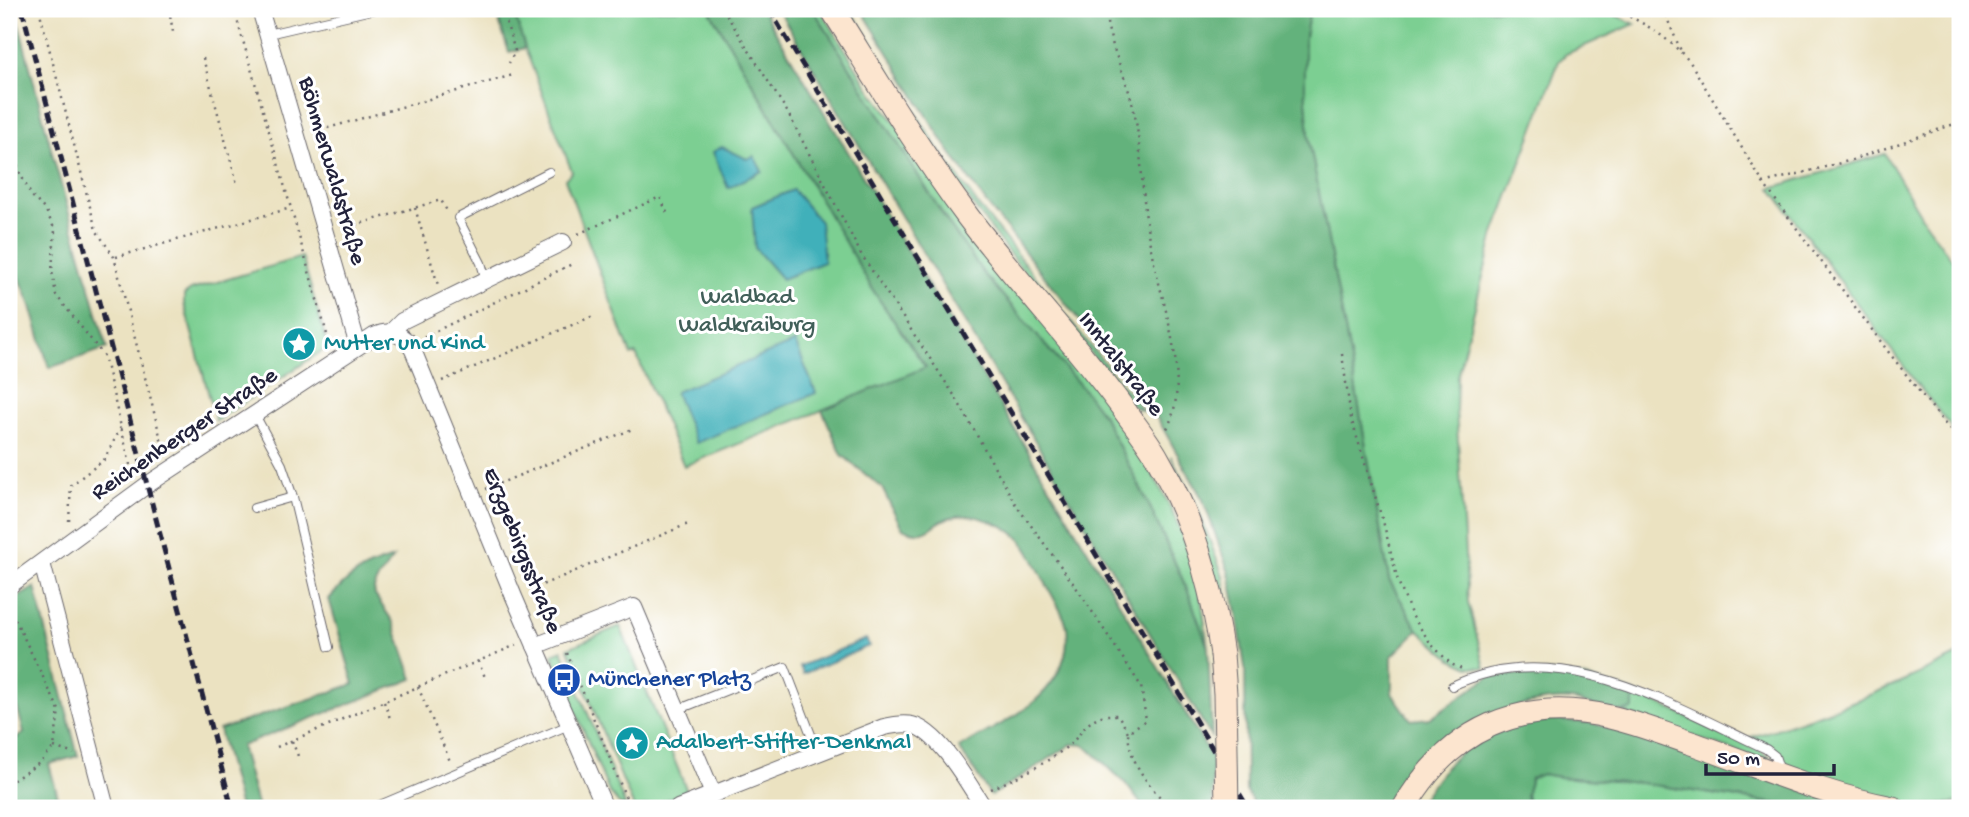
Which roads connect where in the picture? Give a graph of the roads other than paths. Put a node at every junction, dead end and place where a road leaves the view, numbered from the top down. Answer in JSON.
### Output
{"nodes":[{"id":1,"x":260,"y":9,"type":"edge"},
{"id":2,"x":376,"y":9,"type":"edge"},
{"id":3,"x":832,"y":9,"type":"edge"},
{"id":4,"x":268,"y":34,"type":"junction"},
{"id":5,"x":549,"y":172,"type":"dead end"},
{"id":6,"x":563,"y":242,"type":"road end"},
{"id":7,"x":486,"y":280,"type":"junction"},
{"id":8,"x":391,"y":332,"type":"junction"},
{"id":9,"x":358,"y":346,"type":"junction"},
{"id":10,"x":255,"y":415,"type":"junction"},
{"id":11,"x":293,"y":497,"type":"junction"},
{"id":12,"x":254,"y":508,"type":"dead end"},
{"id":13,"x":42,"y":563,"type":"junction"},
{"id":14,"x":9,"y":586,"type":"edge"},
{"id":15,"x":533,"y":642,"type":"junction"},
{"id":16,"x":328,"y":647,"type":"dead end"},
{"id":17,"x":1452,"y":686,"type":"dead end"},
{"id":18,"x":677,"y":710,"type":"junction"},
{"id":19,"x":569,"y":725,"type":"junction"},
{"id":20,"x":818,"y":753,"type":"junction"},
{"id":21,"x":1780,"y":774,"type":"junction"},
{"id":22,"x":713,"y":794,"type":"junction"},
{"id":23,"x":980,"y":802,"type":"edge"},
{"id":24,"x":375,"y":807,"type":"edge"},
{"id":25,"x":106,"y":808,"type":"edge"},
{"id":26,"x":605,"y":808,"type":"edge"},
{"id":27,"x":678,"y":808,"type":"edge"},
{"id":28,"x":1227,"y":808,"type":"edge"},
{"id":29,"x":1404,"y":808,"type":"edge"},
{"id":30,"x":1893,"y":808,"type":"edge"}],
"edges":[{"from":1,"to":4,"type":"street","name":"Böhmerwaldstraße"},
{"from":2,"to":4,"type":"lane"},
{"from":3,"to":28,"type":"main road","name":"Inntalstraße","bridge":true},
{"from":4,"to":9,"type":"street","name":"Böhmerwaldstraße"},
{"from":5,"to":7,"type":"lane"},
{"from":6,"to":7,"type":"street","name":"Reichenberger Straße"},
{"from":7,"to":8,"type":"street","name":"Reichenberger Straße"},
{"from":8,"to":9,"type":"street","name":"Reichenberger Straße"},
{"from":8,"to":15,"type":"street","name":"Erzgebirgsstraße"},
{"from":9,"to":10,"type":"street","name":"Reichenberger Straße"},
{"from":10,"to":11,"type":"lane"},
{"from":10,"to":13,"type":"street","name":"Reichenberger Straße"},
{"from":11,"to":12,"type":"lane"},
{"from":11,"to":16,"type":"lane"},
{"from":13,"to":14,"type":"street","name":"Reichenberger Straße"},
{"from":13,"to":25,"type":"street"},
{"from":15,"to":18,"type":"street"},
{"from":15,"to":19,"type":"street","name":"Erzgebirgsstraße"},
{"from":17,"to":21,"type":"lane"},
{"from":18,"to":20,"type":"lane"},
{"from":18,"to":22,"type":"street"},
{"from":19,"to":24,"type":"lane"},
{"from":19,"to":26,"type":"street","name":"Erzgebirgsstraße"},
{"from":20,"to":22,"type":"street"},
{"from":20,"to":23,"type":"street"},
{"from":21,"to":29,"type":"main road"},
{"from":21,"to":30,"type":"main road"},
{"from":22,"to":27,"type":"street"}]}
